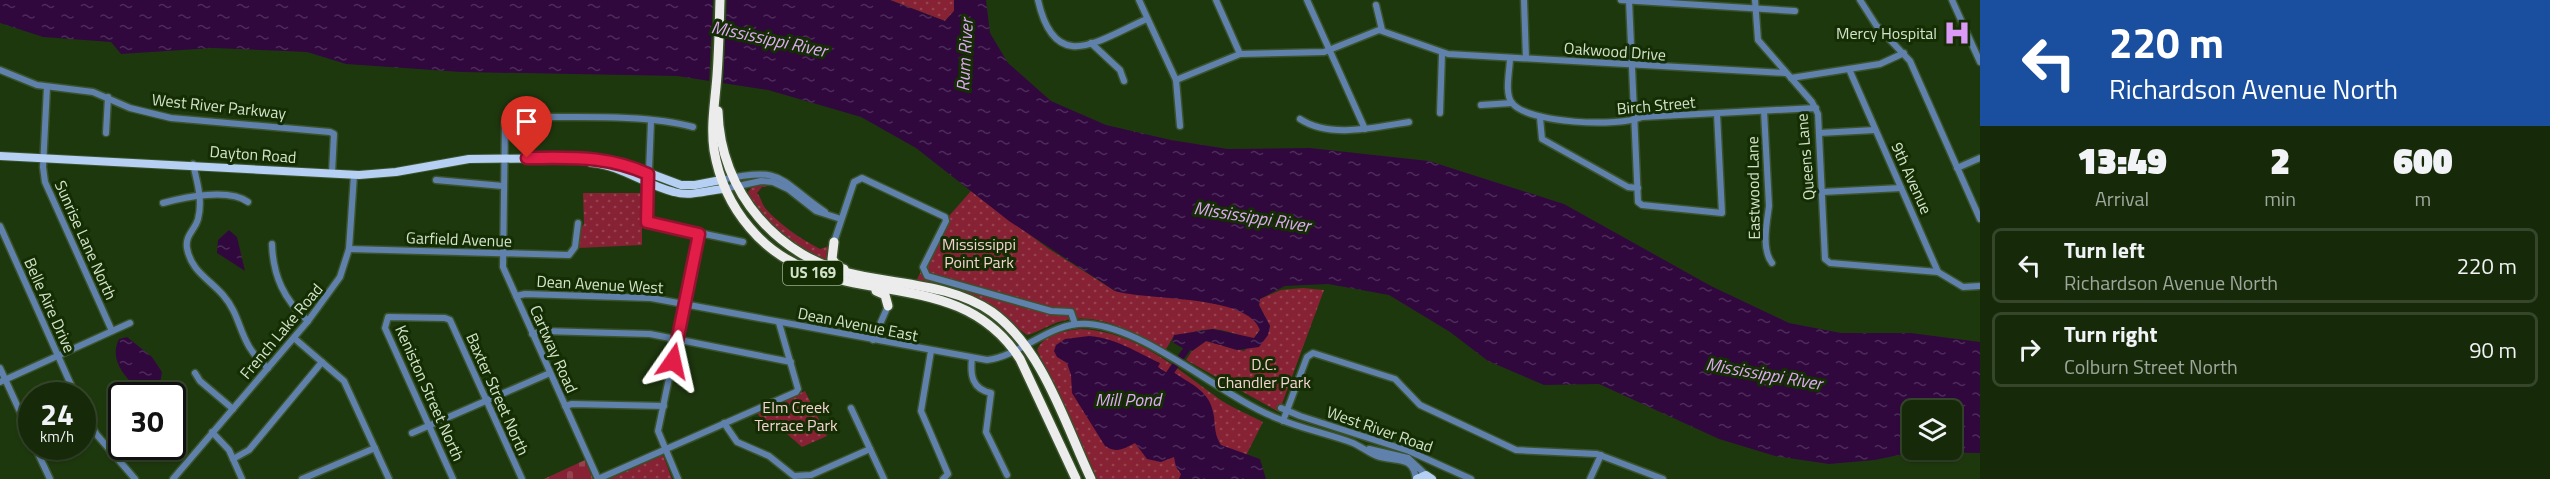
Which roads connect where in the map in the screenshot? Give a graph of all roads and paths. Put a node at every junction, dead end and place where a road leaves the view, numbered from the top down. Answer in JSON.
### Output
{"nodes":[{"id":1,"x":720,"y":0,"type":"edge"},
{"id":2,"x":1038,"y":0,"type":"edge"},
{"id":3,"x":1139,"y":0,"type":"edge"},
{"id":4,"x":1216,"y":0,"type":"edge"},
{"id":5,"x":1307,"y":0,"type":"edge"},
{"id":6,"x":1524,"y":0,"type":"edge"},
{"id":7,"x":1621,"y":0,"type":"edge"},
{"id":8,"x":1629,"y":0,"type":"edge"},
{"id":9,"x":1755,"y":0,"type":"edge"},
{"id":10,"x":1952,"y":0,"type":"edge"},
{"id":11,"x":1861,"y":2,"type":"edge"},
{"id":12,"x":1376,"y":5,"type":"dead end"},
{"id":13,"x":1755,"y":9,"type":"junction"},
{"id":14,"x":1795,"y":11,"type":"dead end"},
{"id":15,"x":1147,"y":19,"type":"junction"},
{"id":16,"x":1382,"y":30,"type":"junction"},
{"id":17,"x":1091,"y":43,"type":"junction"},
{"id":18,"x":1330,"y":50,"type":"junction"},
{"id":19,"x":1904,"y":53,"type":"junction"},
{"id":20,"x":1240,"y":54,"type":"junction"},
{"id":21,"x":1442,"y":54,"type":"junction"},
{"id":22,"x":1510,"y":58,"type":"junction"},
{"id":23,"x":1526,"y":58,"type":"junction"},
{"id":24,"x":1980,"y":62,"type":"edge"},
{"id":25,"x":1632,"y":65,"type":"junction"},
{"id":26,"x":1849,"y":69,"type":"junction"},
{"id":27,"x":0,"y":70,"type":"edge"},
{"id":28,"x":1785,"y":73,"type":"junction"},
{"id":29,"x":1791,"y":78,"type":"junction"},
{"id":30,"x":1176,"y":80,"type":"junction"},
{"id":31,"x":1124,"y":81,"type":"dead end"},
{"id":32,"x":47,"y":87,"type":"junction"},
{"id":33,"x":716,"y":88,"type":"junction"},
{"id":34,"x":108,"y":97,"type":"junction"},
{"id":35,"x":1512,"y":103,"type":"junction"},
{"id":36,"x":1480,"y":105,"type":"dead end"},
{"id":37,"x":1816,"y":108,"type":"junction"},
{"id":38,"x":1764,"y":111,"type":"junction"},
{"id":39,"x":1440,"y":113,"type":"dead end"},
{"id":40,"x":1717,"y":114,"type":"junction"},
{"id":41,"x":1300,"y":118,"type":"dead end"},
{"id":42,"x":1540,"y":118,"type":"junction"},
{"id":43,"x":1635,"y":120,"type":"junction"},
{"id":44,"x":651,"y":121,"type":"junction"},
{"id":45,"x":1409,"y":122,"type":"dead end"},
{"id":46,"x":1179,"y":126,"type":"dead end"},
{"id":47,"x":693,"y":127,"type":"dead end"},
{"id":48,"x":1365,"y":129,"type":"junction"},
{"id":49,"x":1875,"y":130,"type":"junction"},
{"id":50,"x":106,"y":133,"type":"dead end"},
{"id":51,"x":1819,"y":133,"type":"junction"},
{"id":52,"x":0,"y":156,"type":"edge"},
{"id":53,"x":44,"y":158,"type":"junction"},
{"id":54,"x":504,"y":158,"type":"junction"},
{"id":55,"x":1980,"y":158,"type":"edge"},
{"id":56,"x":193,"y":164,"type":"junction"},
{"id":57,"x":1957,"y":168,"type":"junction"},
{"id":58,"x":332,"y":173,"type":"junction"},
{"id":59,"x":354,"y":175,"type":"junction"},
{"id":60,"x":648,"y":178,"type":"junction"},
{"id":61,"x":436,"y":180,"type":"dead end"},
{"id":62,"x":735,"y":182,"type":"junction"},
{"id":63,"x":723,"y":184,"type":"junction"},
{"id":64,"x":503,"y":186,"type":"junction"},
{"id":65,"x":1638,"y":188,"type":"junction"},
{"id":66,"x":1901,"y":188,"type":"junction"},
{"id":67,"x":1822,"y":192,"type":"junction"},
{"id":68,"x":199,"y":195,"type":"junction"},
{"id":69,"x":248,"y":202,"type":"dead end"},
{"id":70,"x":164,"y":203,"type":"dead end"},
{"id":71,"x":841,"y":219,"type":"junction"},
{"id":72,"x":1980,"y":219,"type":"edge"},
{"id":73,"x":578,"y":223,"type":"dead end"},
{"id":74,"x":0,"y":226,"type":"edge"},
{"id":75,"x":699,"y":234,"type":"junction"},
{"id":76,"x":743,"y":242,"type":"dead end"},
{"id":77,"x":834,"y":242,"type":"joint"},
{"id":78,"x":272,"y":244,"type":"dead end"},
{"id":79,"x":349,"y":249,"type":"junction"},
{"id":80,"x":502,"y":254,"type":"junction"},
{"id":81,"x":1772,"y":263,"type":"dead end"},
{"id":82,"x":1938,"y":272,"type":"junction"},
{"id":83,"x":834,"y":280,"type":"junction"},
{"id":84,"x":884,"y":280,"type":"junction"},
{"id":85,"x":1980,"y":286,"type":"edge"},
{"id":86,"x":516,"y":296,"type":"junction"},
{"id":87,"x":684,"y":303,"type":"junction"},
{"id":88,"x":888,"y":306,"type":"joint"},
{"id":89,"x":388,"y":317,"type":"joint"},
{"id":90,"x":308,"y":321,"type":"junction"},
{"id":91,"x":130,"y":323,"type":"dead end"},
{"id":92,"x":779,"y":323,"type":"junction"},
{"id":93,"x":1075,"y":324,"type":"junction"},
{"id":94,"x":111,"y":331,"type":"junction"},
{"id":95,"x":532,"y":334,"type":"junction"},
{"id":96,"x":294,"y":338,"type":"junction"},
{"id":97,"x":678,"y":338,"type":"junction"},
{"id":98,"x":873,"y":340,"type":"junction"},
{"id":99,"x":1026,"y":344,"type":"junction"},
{"id":100,"x":1014,"y":350,"type":"junction"},
{"id":101,"x":931,"y":351,"type":"junction"},
{"id":102,"x":58,"y":355,"type":"junction"},
{"id":103,"x":972,"y":358,"type":"junction"},
{"id":104,"x":322,"y":362,"type":"junction"},
{"id":105,"x":790,"y":362,"type":"junction"},
{"id":106,"x":0,"y":368,"type":"edge"},
{"id":107,"x":268,"y":368,"type":"junction"},
{"id":108,"x":195,"y":372,"type":"dead end"},
{"id":109,"x":550,"y":373,"type":"junction"},
{"id":110,"x":2,"y":381,"type":"edge"},
{"id":111,"x":70,"y":382,"type":"edge"},
{"id":112,"x":487,"y":401,"type":"junction"},
{"id":113,"x":565,"y":406,"type":"junction"},
{"id":114,"x":664,"y":406,"type":"junction"},
{"id":115,"x":852,"y":408,"type":"dead end"},
{"id":116,"x":1281,"y":408,"type":"dead end"},
{"id":117,"x":233,"y":409,"type":"junction"},
{"id":118,"x":18,"y":411,"type":"edge"},
{"id":119,"x":1287,"y":411,"type":"junction"},
{"id":120,"x":1283,"y":421,"type":"junction"},
{"id":121,"x":724,"y":423,"type":"junction"},
{"id":122,"x":429,"y":425,"type":"junction"},
{"id":123,"x":212,"y":432,"type":"junction"},
{"id":124,"x":96,"y":433,"type":"edge"},
{"id":125,"x":412,"y":433,"type":"dead end"},
{"id":126,"x":108,"y":448,"type":"edge"},
{"id":127,"x":375,"y":448,"type":"junction"},
{"id":128,"x":1363,"y":448,"type":"junction"},
{"id":129,"x":665,"y":449,"type":"junction"},
{"id":130,"x":870,"y":449,"type":"junction"},
{"id":131,"x":1601,"y":455,"type":"junction"},
{"id":132,"x":233,"y":459,"type":"junction"},
{"id":133,"x":41,"y":460,"type":"edge"},
{"id":134,"x":117,"y":460,"type":"edge"},
{"id":135,"x":1007,"y":475,"type":"dead end"},
{"id":136,"x":792,"y":477,"type":"edge"},
{"id":137,"x":131,"y":478,"type":"edge"},
{"id":138,"x":1430,"y":478,"type":"edge"},
{"id":139,"x":50,"y":479,"type":"edge"},
{"id":140,"x":172,"y":479,"type":"edge"},
{"id":141,"x":242,"y":479,"type":"edge"},
{"id":142,"x":302,"y":479,"type":"edge"},
{"id":143,"x":389,"y":479,"type":"edge"},
{"id":144,"x":453,"y":479,"type":"edge"},
{"id":145,"x":522,"y":479,"type":"edge"},
{"id":146,"x":598,"y":479,"type":"edge"},
{"id":147,"x":678,"y":479,"type":"edge"},
{"id":148,"x":884,"y":479,"type":"edge"},
{"id":149,"x":944,"y":479,"type":"edge"},
{"id":150,"x":1076,"y":479,"type":"edge"},
{"id":151,"x":1091,"y":479,"type":"edge"},
{"id":152,"x":1416,"y":479,"type":"edge"},
{"id":153,"x":1471,"y":479,"type":"edge"},
{"id":154,"x":1590,"y":479,"type":"edge"},
{"id":155,"x":1664,"y":479,"type":"edge"}],
"edges":[{"from":1,"to":33,"type":"highway","number":"US 169"},
{"from":2,"to":17,"type":"street"},
{"from":3,"to":15,"type":"street"},
{"from":4,"to":20,"type":"street"},
{"from":5,"to":18,"type":"street"},
{"from":6,"to":23,"type":"street"},
{"from":7,"to":8,"type":"street"},
{"from":8,"to":13,"type":"street"},
{"from":8,"to":25,"type":"street"},
{"from":9,"to":13,"type":"street","name":"Queens Lane"},
{"from":10,"to":24,"type":"street"},
{"from":11,"to":19,"type":"street"},
{"from":12,"to":16,"type":"street"},
{"from":13,"to":14,"type":"street"},
{"from":13,"to":28,"type":"street","name":"Queens Lane"},
{"from":15,"to":17,"type":"street"},
{"from":15,"to":30,"type":"street"},
{"from":16,"to":18,"type":"street"},
{"from":16,"to":21,"type":"street","name":"Oakwood Drive"},
{"from":17,"to":31,"type":"street"},
{"from":18,"to":20,"type":"street"},
{"from":18,"to":48,"type":"street"},
{"from":19,"to":26,"type":"street"},
{"from":19,"to":57,"type":"street"},
{"from":20,"to":30,"type":"street"},
{"from":21,"to":22,"type":"street","name":"Oakwood Drive"},
{"from":21,"to":39,"type":"street"},
{"from":22,"to":23,"type":"street","name":"Oakwood Drive"},
{"from":22,"to":35,"type":"street"},
{"from":23,"to":25,"type":"street","name":"Oakwood Drive"},
{"from":25,"to":28,"type":"street","name":"Oakwood Drive"},
{"from":25,"to":43,"type":"street"},
{"from":26,"to":29,"type":"street"},
{"from":26,"to":49,"type":"street","name":"9th Avenue"},
{"from":27,"to":32,"type":"street","name":"West River Parkway"},
{"from":28,"to":29,"type":"street","name":"Queens Lane"},
{"from":29,"to":37,"type":"street","name":"Queens Lane"},
{"from":30,"to":46,"type":"street"},
{"from":32,"to":34,"type":"street","name":"West River Parkway"},
{"from":32,"to":53,"type":"street","name":"Sunrise Lane North"},
{"from":33,"to":62,"type":"highway","number":"US 169"},
{"from":33,"to":63,"type":"highway","number":"US 169"},
{"from":34,"to":50,"type":"street"},
{"from":34,"to":58,"type":"street","name":"West River Parkway"},
{"from":35,"to":36,"type":"street"},
{"from":35,"to":42,"type":"street","name":"Birch Street"},
{"from":37,"to":38,"type":"street","name":"Birch Street"},
{"from":37,"to":51,"type":"street","name":"Queens Lane"},
{"from":38,"to":40,"type":"street","name":"Birch Street"},
{"from":38,"to":81,"type":"street","name":"Eastwood Lane"},
{"from":40,"to":43,"type":"street","name":"Birch Street"},
{"from":40,"to":65,"type":"street"},
{"from":41,"to":48,"type":"street"},
{"from":42,"to":43,"type":"street","name":"Birch Street"},
{"from":42,"to":65,"type":"street"},
{"from":43,"to":65,"type":"street"},
{"from":44,"to":47,"type":"street"},
{"from":44,"to":54,"type":"street","name":"Cartway Road"},
{"from":44,"to":60,"type":"street"},
{"from":45,"to":48,"type":"street"},
{"from":49,"to":51,"type":"street"},
{"from":49,"to":66,"type":"street","name":"9th Avenue"},
{"from":51,"to":67,"type":"street","name":"Queens Lane"},
{"from":52,"to":53,"type":"main road","name":"Dayton Road"},
{"from":53,"to":56,"type":"main road","name":"Dayton Road"},
{"from":53,"to":94,"type":"street","name":"Sunrise Lane North"},
{"from":54,"to":59,"type":"main road","name":"Dayton Road"},
{"from":54,"to":60,"type":"main road","name":"Dayton Road"},
{"from":54,"to":64,"type":"street","name":"Cartway Road"},
{"from":55,"to":57,"type":"street"},
{"from":56,"to":58,"type":"main road","name":"Dayton Road"},
{"from":56,"to":68,"type":"street"},
{"from":57,"to":72,"type":"street"},
{"from":58,"to":59,"type":"main road","name":"Dayton Road"},
{"from":59,"to":79,"type":"street","name":"French Lake Road"},
{"from":60,"to":63,"type":"main road","name":"Dayton Road"},
{"from":60,"to":75,"type":"street"},
{"from":61,"to":64,"type":"street"},
{"from":62,"to":63,"type":"street"},
{"from":62,"to":71,"type":"street"},
{"from":62,"to":84,"type":"highway","number":"US 169"},
{"from":63,"to":83,"type":"highway","number":"US 169"},
{"from":64,"to":80,"type":"street","name":"Cartway Road"},
{"from":66,"to":67,"type":"street"},
{"from":66,"to":82,"type":"street","name":"9th Avenue"},
{"from":67,"to":82,"type":"street","name":"Queens Lane"},
{"from":68,"to":69,"type":"street"},
{"from":68,"to":70,"type":"street"},
{"from":68,"to":107,"type":"street"},
{"from":71,"to":77,"type":"street"},
{"from":71,"to":93,"type":"street"},
{"from":73,"to":80,"type":"street","name":"Garfield Avenue"},
{"from":74,"to":102,"type":"street","name":"Belle Aire Drive"},
{"from":75,"to":76,"type":"street"},
{"from":75,"to":87,"type":"street"},
{"from":77,"to":84,"type":"highway"},
{"from":78,"to":90,"type":"street"},
{"from":79,"to":80,"type":"street","name":"Garfield Avenue"},
{"from":79,"to":90,"type":"street","name":"French Lake Road"},
{"from":80,"to":86,"type":"street","name":"Cartway Road"},
{"from":82,"to":85,"type":"street"},
{"from":83,"to":88,"type":"highway"},
{"from":83,"to":100,"type":"highway","number":"US 169"},
{"from":84,"to":99,"type":"highway","number":"US 169"},
{"from":86,"to":87,"type":"street","name":"Dean Avenue West"},
{"from":86,"to":95,"type":"street","name":"Cartway Road"},
{"from":87,"to":92,"type":"street","name":"Dean Avenue East"},
{"from":87,"to":97,"type":"street"},
{"from":88,"to":98,"type":"street"},
{"from":89,"to":112,"type":"street","name":"Baxter Street North"},
{"from":89,"to":122,"type":"street","name":"Keniston Street North"},
{"from":90,"to":96,"type":"street","name":"French Lake Road"},
{"from":91,"to":94,"type":"street"},
{"from":92,"to":98,"type":"street","name":"Dean Avenue East"},
{"from":92,"to":105,"type":"street"},
{"from":93,"to":99,"type":"street","name":"West River Road"},
{"from":93,"to":120,"type":"street","name":"West River Road"},
{"from":94,"to":102,"type":"street"},
{"from":95,"to":97,"type":"street"},
{"from":95,"to":109,"type":"street","name":"Cartway Road"},
{"from":96,"to":104,"type":"street"},
{"from":96,"to":107,"type":"street","name":"French Lake Road"},
{"from":97,"to":105,"type":"street"},
{"from":97,"to":114,"type":"street"},
{"from":98,"to":101,"type":"street","name":"Dean Avenue East"},
{"from":99,"to":100,"type":"street","name":"Dean Avenue East"},
{"from":99,"to":151,"type":"highway","number":"US 169"},
{"from":100,"to":103,"type":"street","name":"Dean Avenue East"},
{"from":100,"to":150,"type":"highway","number":"US 169"},
{"from":101,"to":103,"type":"street","name":"Dean Avenue East"},
{"from":101,"to":149,"type":"street"},
{"from":102,"to":110,"type":"street"},
{"from":102,"to":111,"type":"street","name":"Belle Aire Drive"},
{"from":103,"to":135,"type":"street"},
{"from":104,"to":127,"type":"street"},
{"from":104,"to":132,"type":"street"},
{"from":105,"to":121,"type":"street"},
{"from":106,"to":110,"type":"street"},
{"from":107,"to":117,"type":"street","name":"French Lake Road"},
{"from":108,"to":117,"type":"street"},
{"from":109,"to":112,"type":"street"},
{"from":109,"to":113,"type":"street","name":"Cartway Road"},
{"from":110,"to":118,"type":"street"},
{"from":112,"to":122,"type":"street"},
{"from":112,"to":145,"type":"street","name":"Baxter Street North"},
{"from":113,"to":114,"type":"street"},
{"from":113,"to":146,"type":"street","name":"Cartway Road"},
{"from":114,"to":129,"type":"street"},
{"from":115,"to":130,"type":"street"},
{"from":116,"to":119,"type":"street","name":"West River Road"},
{"from":117,"to":123,"type":"street","name":"French Lake Road"},
{"from":119,"to":120,"type":"street"},
{"from":119,"to":131,"type":"street"},
{"from":119,"to":153,"type":"street","name":"West River Road"},
{"from":120,"to":128,"type":"street","name":"West River Road"},
{"from":121,"to":129,"type":"street"},
{"from":121,"to":136,"type":"street"},
{"from":122,"to":125,"type":"street"},
{"from":122,"to":144,"type":"street","name":"Keniston Street North"},
{"from":123,"to":132,"type":"street"},
{"from":123,"to":140,"type":"street","name":"French Lake Road"},
{"from":124,"to":126,"type":"street"},
{"from":127,"to":142,"type":"street"},
{"from":127,"to":143,"type":"street"},
{"from":128,"to":138,"type":"street","name":"West River Road"},
{"from":128,"to":152,"type":"street","name":"West River Road"},
{"from":129,"to":146,"type":"street"},
{"from":129,"to":147,"type":"street"},
{"from":130,"to":136,"type":"street"},
{"from":130,"to":148,"type":"street"},
{"from":131,"to":154,"type":"street"},
{"from":131,"to":155,"type":"street"},
{"from":132,"to":141,"type":"street"},
{"from":133,"to":139,"type":"street"},
{"from":134,"to":137,"type":"street"},
{"from":138,"to":152,"type":"main road"}]}
